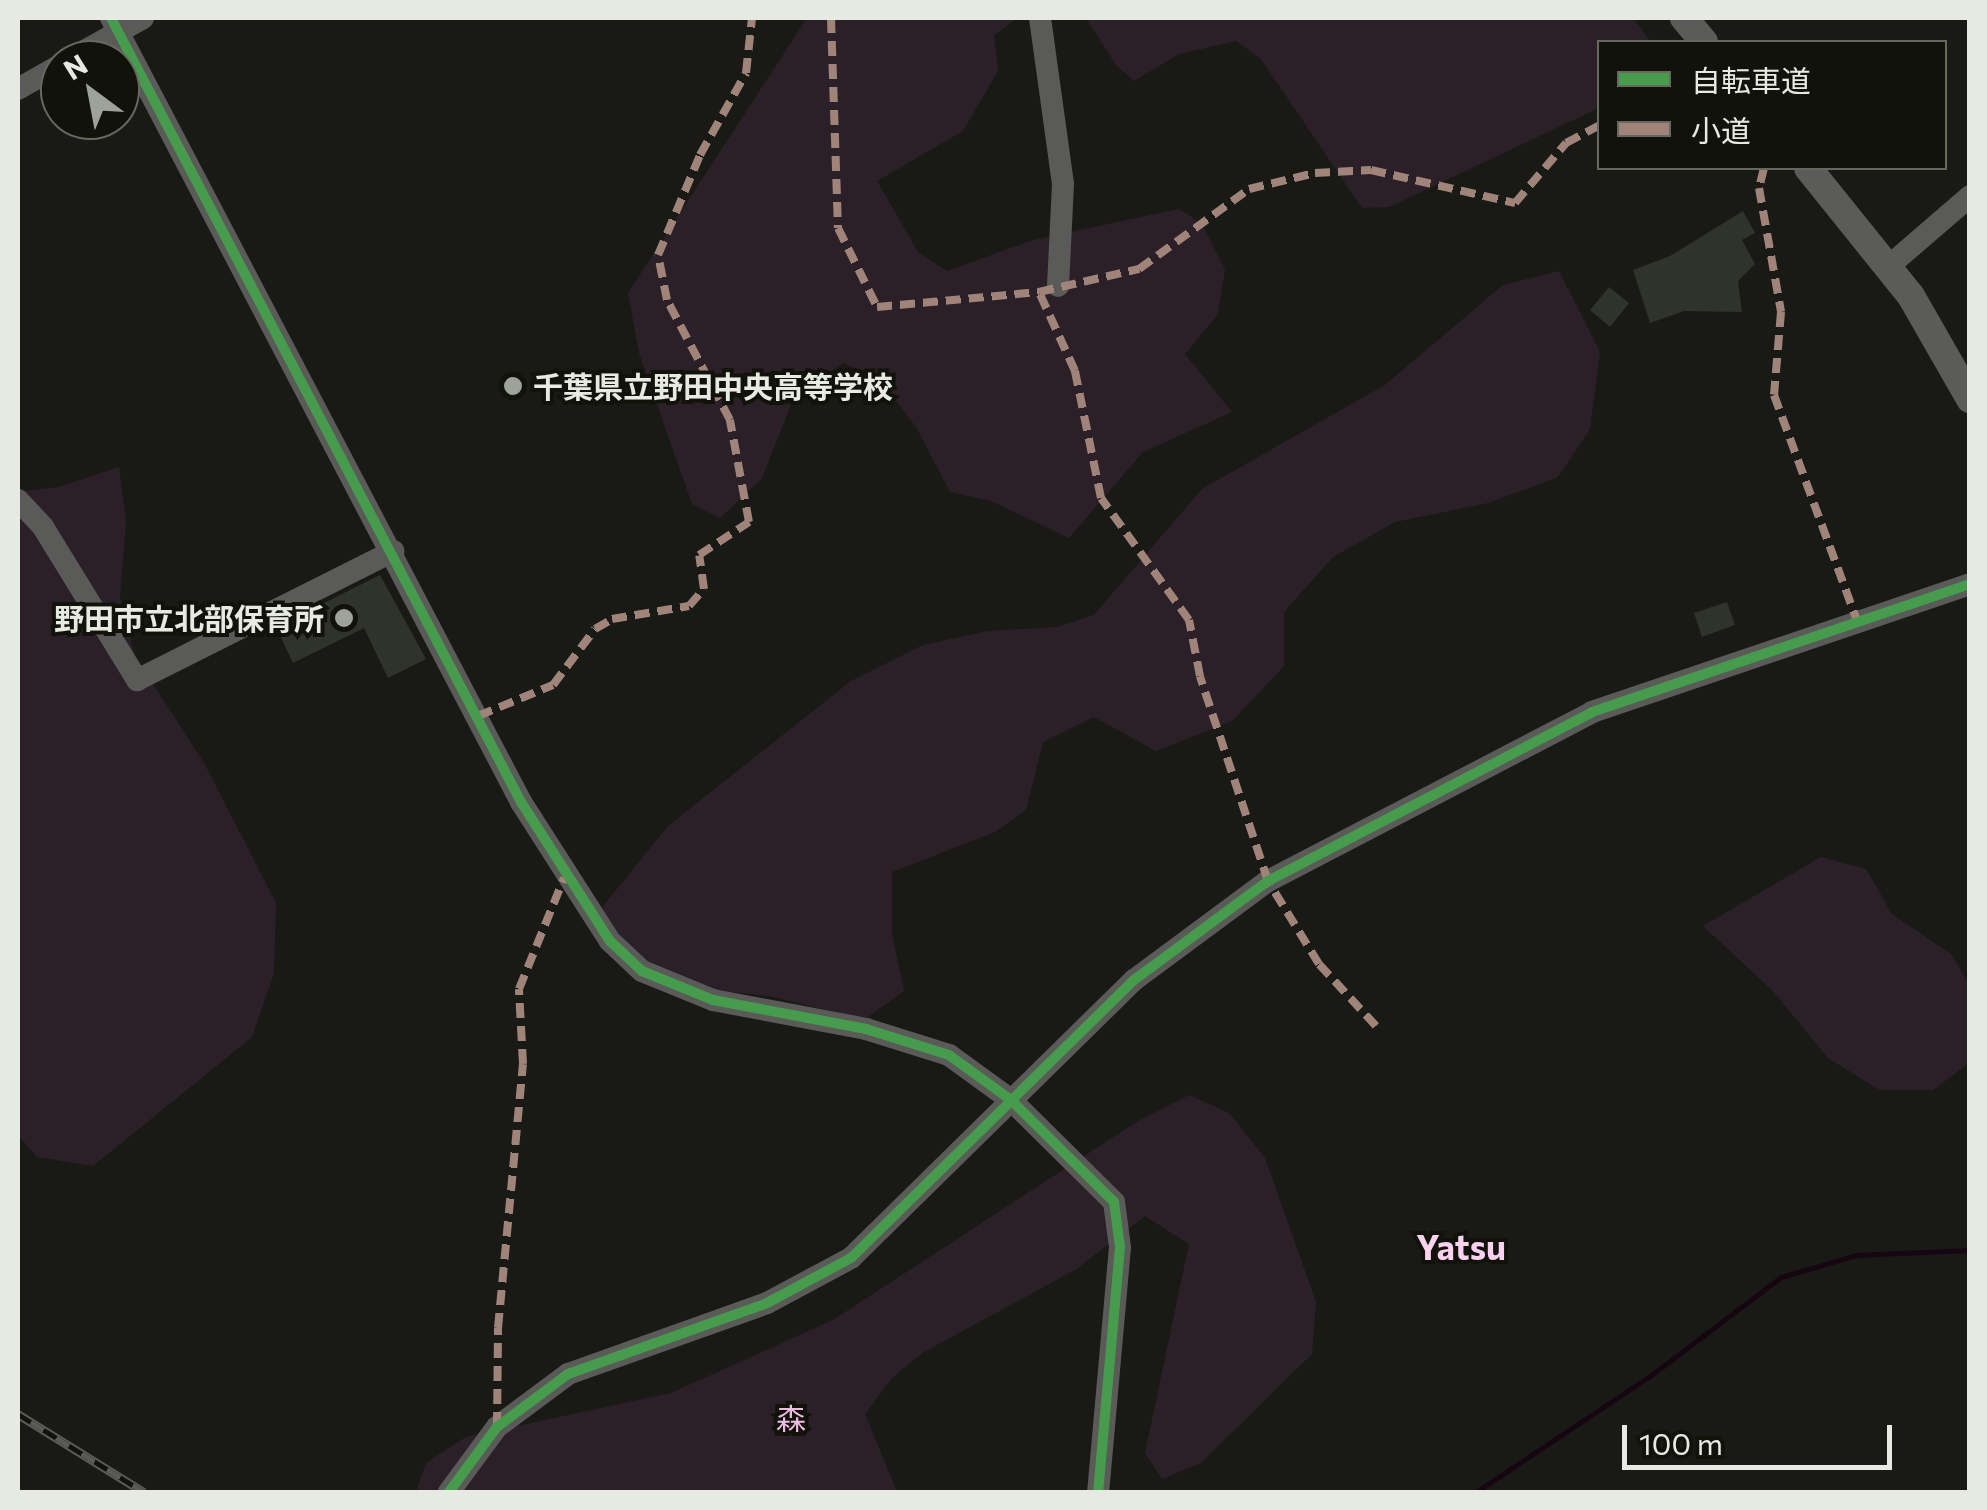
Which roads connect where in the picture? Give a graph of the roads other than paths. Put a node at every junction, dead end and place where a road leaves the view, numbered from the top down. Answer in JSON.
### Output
{"nodes":[{"id":1,"x":143,"y":18,"type":"edge"},
{"id":2,"x":1040,"y":18,"type":"edge"},
{"id":3,"x":1684,"y":18,"type":"edge"},
{"id":4,"x":115,"y":24,"type":"edge"},
{"id":5,"x":94,"y":40,"type":"edge"},
{"id":6,"x":1702,"y":40,"type":"edge"},
{"id":7,"x":40,"y":76,"type":"edge"},
{"id":8,"x":18,"y":89,"type":"edge"},
{"id":9,"x":1810,"y":170,"type":"edge"},
{"id":10,"x":1970,"y":196,"type":"edge"},
{"id":11,"x":1889,"y":266,"type":"junction"},
{"id":12,"x":1058,"y":286,"type":"dead end"},
{"id":13,"x":1970,"y":399,"type":"edge"},
{"id":14,"x":18,"y":500,"type":"edge"},
{"id":15,"x":393,"y":550,"type":"junction"},
{"id":16,"x":1970,"y":584,"type":"edge"},
{"id":17,"x":1011,"y":1100,"type":"junction"},
{"id":18,"x":448,"y":1492,"type":"edge"},
{"id":19,"x":1098,"y":1492,"type":"edge"}],
"edges":[{"from":1,"to":4,"type":"street"},
{"from":2,"to":12,"type":"street"},
{"from":3,"to":6,"type":"main road"},
{"from":4,"to":5,"type":"street"},
{"from":4,"to":15,"type":"street"},
{"from":7,"to":8,"type":"street"},
{"from":9,"to":11,"type":"main road"},
{"from":10,"to":11,"type":"street"},
{"from":11,"to":13,"type":"main road"},
{"from":14,"to":15,"type":"street"},
{"from":15,"to":17,"type":"street"},
{"from":16,"to":17,"type":"street"},
{"from":17,"to":18,"type":"street"},
{"from":17,"to":19,"type":"street"}]}
